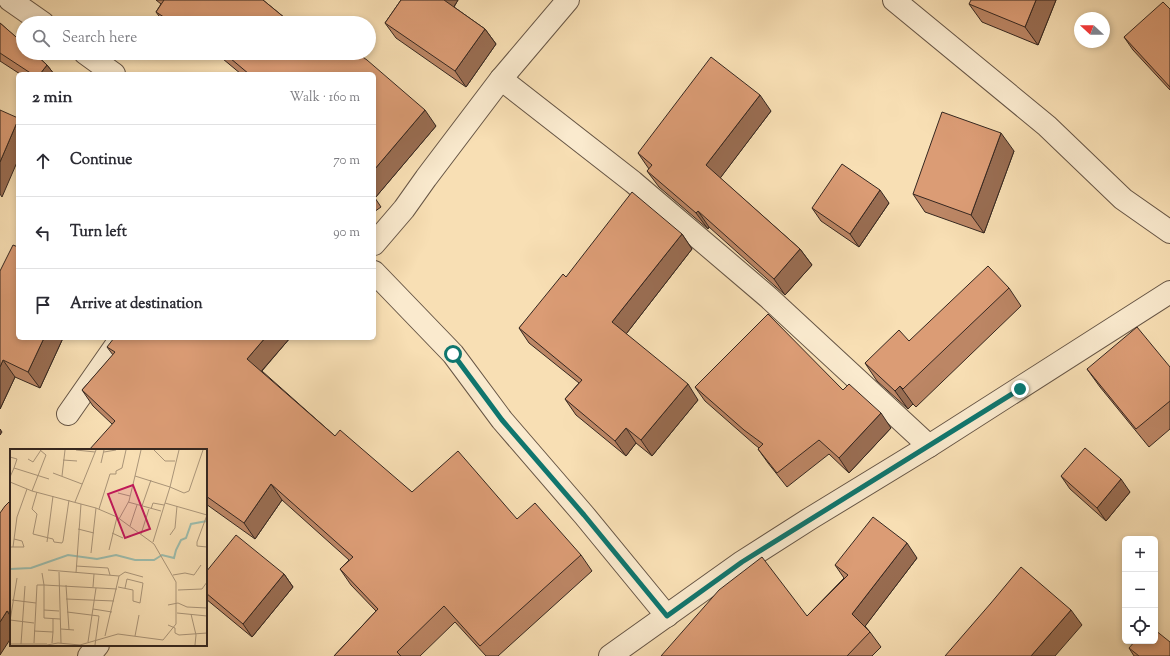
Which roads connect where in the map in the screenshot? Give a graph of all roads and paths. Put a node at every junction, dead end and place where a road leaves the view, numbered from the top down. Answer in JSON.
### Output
{"nodes":[{"id":1,"x":10,"y":0,"type":"edge"},
{"id":2,"x":568,"y":0,"type":"edge"},
{"id":3,"x":894,"y":0,"type":"edge"},
{"id":4,"x":33,"y":16,"type":"edge"},
{"id":5,"x":95,"y":60,"type":"edge"},
{"id":6,"x":111,"y":72,"type":"edge"},
{"id":7,"x":501,"y":79,"type":"junction"},
{"id":8,"x":1170,"y":232,"type":"edge"},
{"id":9,"x":376,"y":242,"type":"edge"},
{"id":10,"x":376,"y":274,"type":"edge"},
{"id":11,"x":1170,"y":292,"type":"edge"},
{"id":12,"x":120,"y":340,"type":"edge"},
{"id":13,"x":68,"y":414,"type":"dead end"},
{"id":14,"x":929,"y":446,"type":"junction"},
{"id":15,"x":667,"y":616,"type":"junction"},
{"id":16,"x":97,"y":646,"type":"edge"},
{"id":17,"x":617,"y":654,"type":"edge"},
{"id":18,"x":89,"y":656,"type":"edge"}],
"edges":[{"from":1,"to":4,"type":"street"},
{"from":2,"to":7,"type":"street"},
{"from":3,"to":8,"type":"street"},
{"from":5,"to":6,"type":"street"},
{"from":7,"to":9,"type":"street"},
{"from":7,"to":14,"type":"street"},
{"from":10,"to":15,"type":"street"},
{"from":11,"to":14,"type":"street"},
{"from":12,"to":13,"type":"street"},
{"from":14,"to":15,"type":"street"},
{"from":15,"to":17,"type":"street"},
{"from":16,"to":18,"type":"street"}]}
